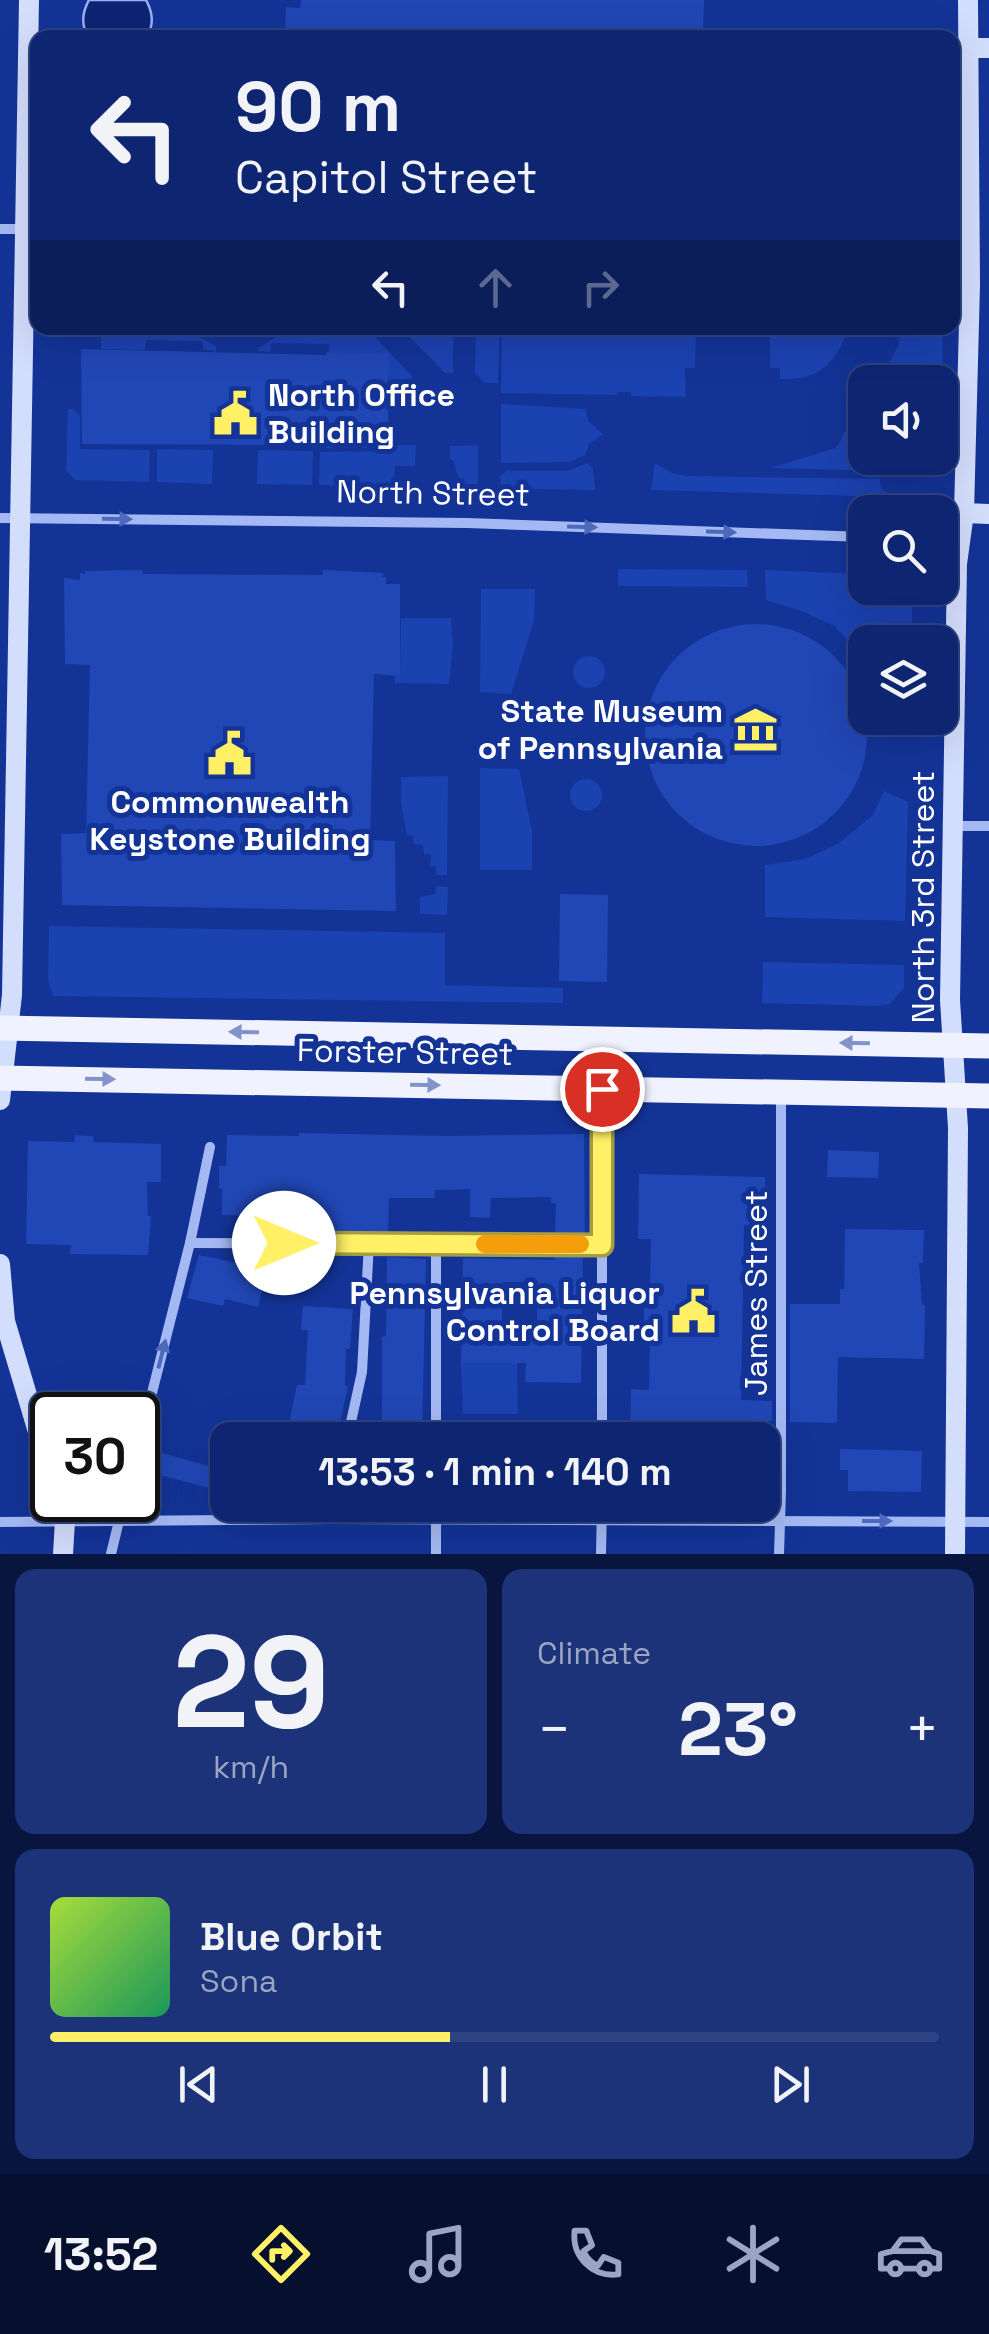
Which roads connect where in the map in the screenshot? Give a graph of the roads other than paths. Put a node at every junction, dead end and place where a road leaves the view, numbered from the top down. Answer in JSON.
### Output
{"nodes":[{"id":1,"x":29,"y":0,"type":"edge"},
{"id":2,"x":968,"y":10,"type":"edge"},
{"id":3,"x":989,"y":20,"type":"edge"},
{"id":4,"x":978,"y":48,"type":"edge"},
{"id":5,"x":0,"y":229,"type":"edge"},
{"id":6,"x":24,"y":229,"type":"junction"},
{"id":7,"x":980,"y":285,"type":"edge"},
{"id":8,"x":964,"y":513,"type":"junction"},
{"id":9,"x":989,"y":514,"type":"edge"},
{"id":10,"x":10,"y":518,"type":"edge"},
{"id":11,"x":958,"y":519,"type":"edge"},
{"id":12,"x":848,"y":536,"type":"edge"},
{"id":13,"x":952,"y":826,"type":"junction"},
{"id":14,"x":989,"y":826,"type":"edge"},
{"id":15,"x":4,"y":1028,"type":"edge"},
{"id":16,"x":952,"y":1045,"type":"junction"},
{"id":17,"x":989,"y":1046,"type":"edge"},
{"id":18,"x":1,"y":1085,"type":"edge"},
{"id":19,"x":602,"y":1089,"type":"junction"},
{"id":20,"x":781,"y":1092,"type":"junction"},
{"id":21,"x":955,"y":1096,"type":"junction"},
{"id":22,"x":989,"y":1096,"type":"edge"},
{"id":23,"x":210,"y":1147,"type":"dead end"},
{"id":24,"x":190,"y":1243,"type":"junction"},
{"id":25,"x":369,"y":1244,"type":"junction"},
{"id":26,"x":436,"y":1244,"type":"junction"},
{"id":27,"x":602,"y":1245,"type":"junction"},
{"id":28,"x":0,"y":1264,"type":"edge"},
{"id":29,"x":152,"y":1392,"type":"edge"},
{"id":30,"x":30,"y":1405,"type":"edge"},
{"id":31,"x":351,"y":1422,"type":"edge"},
{"id":32,"x":436,"y":1422,"type":"edge"},
{"id":33,"x":602,"y":1422,"type":"edge"},
{"id":34,"x":160,"y":1520,"type":"edge"},
{"id":35,"x":210,"y":1520,"type":"edge"},
{"id":36,"x":780,"y":1521,"type":"joint"},
{"id":37,"x":0,"y":1522,"type":"edge"},
{"id":38,"x":30,"y":1522,"type":"edge"},
{"id":39,"x":65,"y":1522,"type":"edge"},
{"id":40,"x":119,"y":1522,"type":"edge"},
{"id":41,"x":436,"y":1522,"type":"edge"},
{"id":42,"x":602,"y":1522,"type":"edge"},
{"id":43,"x":780,"y":1522,"type":"edge"},
{"id":44,"x":956,"y":1522,"type":"junction"},
{"id":45,"x":989,"y":1522,"type":"edge"},
{"id":46,"x":63,"y":1554,"type":"edge"},
{"id":47,"x":111,"y":1554,"type":"edge"},
{"id":48,"x":436,"y":1554,"type":"edge"},
{"id":49,"x":601,"y":1554,"type":"edge"},
{"id":50,"x":778,"y":1554,"type":"edge"},
{"id":51,"x":956,"y":1554,"type":"edge"}],
"edges":[{"from":1,"to":6,"type":"main road"},
{"from":2,"to":3,"type":"main road"},
{"from":2,"to":4,"type":"main road","name":"North 3rd Street"},
{"from":4,"to":7,"type":"main road","name":"North 3rd Street"},
{"from":5,"to":6,"type":"street"},
{"from":6,"to":10,"type":"main road"},
{"from":7,"to":8,"type":"main road","name":"North 3rd Street"},
{"from":8,"to":9,"type":"main road"},
{"from":8,"to":11,"type":"street"},
{"from":8,"to":13,"type":"main road","name":"North 3rd Street"},
{"from":10,"to":12,"type":"street","name":"North Street","one_way":true},
{"from":10,"to":15,"type":"main road"},
{"from":13,"to":14,"type":"street"},
{"from":13,"to":16,"type":"main road","name":"North 3rd Street"},
{"from":16,"to":15,"type":"main road","name":"Forster Street","one_way":true},
{"from":15,"to":18,"type":"main road"},
{"from":16,"to":17,"type":"main road","name":"Forster Street"},
{"from":16,"to":21,"type":"main road","name":"North 3rd Street"},
{"from":18,"to":19,"type":"main road","name":"Forster Street","one_way":true},
{"from":19,"to":20,"type":"main road","name":"Forster Street"},
{"from":19,"to":27,"type":"street"},
{"from":20,"to":21,"type":"main road","name":"Forster Street"},
{"from":20,"to":36,"type":"street","name":"James Street"},
{"from":21,"to":22,"type":"main road","name":"Forster Street"},
{"from":21,"to":44,"type":"main road","name":"North 3rd Street"},
{"from":23,"to":24,"type":"street"},
{"from":24,"to":25,"type":"street"},
{"from":29,"to":24,"type":"street","one_way":true},
{"from":25,"to":26,"type":"street"},
{"from":25,"to":31,"type":"street"},
{"from":26,"to":27,"type":"street"},
{"from":26,"to":32,"type":"street"},
{"from":27,"to":33,"type":"street"},
{"from":28,"to":30,"type":"main road"},
{"from":34,"to":35,"type":"street"},
{"from":36,"to":44,"type":"street","one_way":true},
{"from":37,"to":38,"type":"street"},
{"from":39,"to":46,"type":"main road"},
{"from":40,"to":47,"type":"street"},
{"from":41,"to":48,"type":"street"},
{"from":42,"to":49,"type":"street"},
{"from":43,"to":50,"type":"street","name":"James Street"},
{"from":44,"to":45,"type":"street"},
{"from":44,"to":51,"type":"main road","name":"North 3rd Street"}]}
